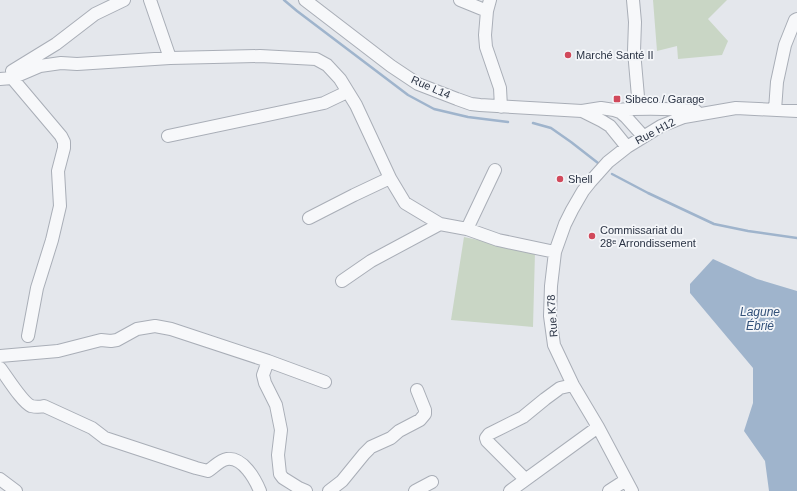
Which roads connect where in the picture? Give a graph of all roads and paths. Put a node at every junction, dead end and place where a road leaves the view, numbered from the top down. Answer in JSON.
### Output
{"nodes":[{"id":1,"x":124,"y":0,"type":"edge"},
{"id":2,"x":150,"y":0,"type":"edge"},
{"id":3,"x":460,"y":0,"type":"edge"},
{"id":4,"x":633,"y":0,"type":"edge"},
{"id":5,"x":308,"y":1,"type":"edge"},
{"id":6,"x":488,"y":5,"type":"edge"},
{"id":7,"x":797,"y":19,"type":"edge"},
{"id":8,"x":170,"y":58,"type":"junction"},
{"id":9,"x":4,"y":79,"type":"edge"},
{"id":10,"x":347,"y":92,"type":"junction"},
{"id":11,"x":501,"y":107,"type":"junction"},
{"id":12,"x":639,"y":108,"type":"junction"},
{"id":13,"x":614,"y":110,"type":"junction"},
{"id":14,"x":775,"y":110,"type":"junction"},
{"id":15,"x":582,"y":111,"type":"junction"},
{"id":16,"x":797,"y":111,"type":"edge"},
{"id":17,"x":707,"y":112,"type":"junction"},
{"id":18,"x":168,"y":136,"type":"dead end"},
{"id":19,"x":643,"y":136,"type":"junction"},
{"id":20,"x":627,"y":147,"type":"junction"},
{"id":21,"x":495,"y":170,"type":"dead end"},
{"id":22,"x":390,"y":178,"type":"junction"},
{"id":23,"x":309,"y":218,"type":"dead end"},
{"id":24,"x":440,"y":224,"type":"junction"},
{"id":25,"x":467,"y":229,"type":"junction"},
{"id":26,"x":555,"y":252,"type":"junction"},
{"id":27,"x":342,"y":280,"type":"dead end"},
{"id":28,"x":28,"y":336,"type":"dead end"},
{"id":29,"x":0,"y":356,"type":"edge"},
{"id":30,"x":268,"y":361,"type":"junction"},
{"id":31,"x":0,"y":368,"type":"edge"},
{"id":32,"x":325,"y":382,"type":"dead end"},
{"id":33,"x":573,"y":385,"type":"junction"},
{"id":34,"x":417,"y":390,"type":"dead end"},
{"id":35,"x":598,"y":427,"type":"junction"},
{"id":36,"x":0,"y":479,"type":"edge"},
{"id":37,"x":526,"y":479,"type":"junction"},
{"id":38,"x":626,"y":480,"type":"junction"},
{"id":39,"x":432,"y":482,"type":"dead end"},
{"id":40,"x":16,"y":491,"type":"edge"},
{"id":41,"x":260,"y":491,"type":"edge"},
{"id":42,"x":306,"y":491,"type":"edge"},
{"id":43,"x":330,"y":491,"type":"edge"},
{"id":44,"x":415,"y":491,"type":"edge"},
{"id":45,"x":510,"y":491,"type":"edge"},
{"id":46,"x":609,"y":491,"type":"edge"},
{"id":47,"x":632,"y":491,"type":"edge"}],
"edges":[{"from":1,"to":9,"type":"street"},
{"from":2,"to":8,"type":"street"},
{"from":3,"to":6,"type":"street"},
{"from":4,"to":12,"type":"street"},
{"from":5,"to":11,"type":"street","name":"Rue L14"},
{"from":6,"to":11,"type":"street"},
{"from":7,"to":14,"type":"street"},
{"from":8,"to":9,"type":"street"},
{"from":8,"to":10,"type":"street"},
{"from":9,"to":28,"type":"street"},
{"from":10,"to":18,"type":"street"},
{"from":10,"to":22,"type":"street"},
{"from":11,"to":15,"type":"street","name":"Rue L14"},
{"from":12,"to":13,"type":"street","name":"Rue L14"},
{"from":12,"to":17,"type":"street","name":"Rue L14"},
{"from":13,"to":15,"type":"street","name":"Rue L14"},
{"from":13,"to":19,"type":"street"},
{"from":14,"to":16,"type":"street"},
{"from":14,"to":17,"type":"street"},
{"from":15,"to":20,"type":"street","name":"Rue L14"},
{"from":17,"to":19,"type":"street","name":"Rue H12"},
{"from":19,"to":20,"type":"street","name":"Rue H12"},
{"from":20,"to":26,"type":"street","name":"Rue K78"},
{"from":21,"to":25,"type":"street"},
{"from":22,"to":23,"type":"street"},
{"from":22,"to":24,"type":"street"},
{"from":24,"to":25,"type":"street"},
{"from":24,"to":27,"type":"street"},
{"from":25,"to":26,"type":"street"},
{"from":26,"to":33,"type":"street","name":"Rue K78"},
{"from":29,"to":30,"type":"street"},
{"from":30,"to":32,"type":"street"},
{"from":30,"to":42,"type":"street"},
{"from":31,"to":41,"type":"street"},
{"from":33,"to":35,"type":"street","name":"Rue K78"},
{"from":33,"to":37,"type":"street"},
{"from":34,"to":43,"type":"street"},
{"from":35,"to":37,"type":"street"},
{"from":35,"to":38,"type":"street","name":"Rue K78"},
{"from":36,"to":40,"type":"street"},
{"from":37,"to":45,"type":"street"},
{"from":38,"to":46,"type":"street"},
{"from":38,"to":47,"type":"street","name":"Rue K78"},
{"from":39,"to":44,"type":"street"}]}
